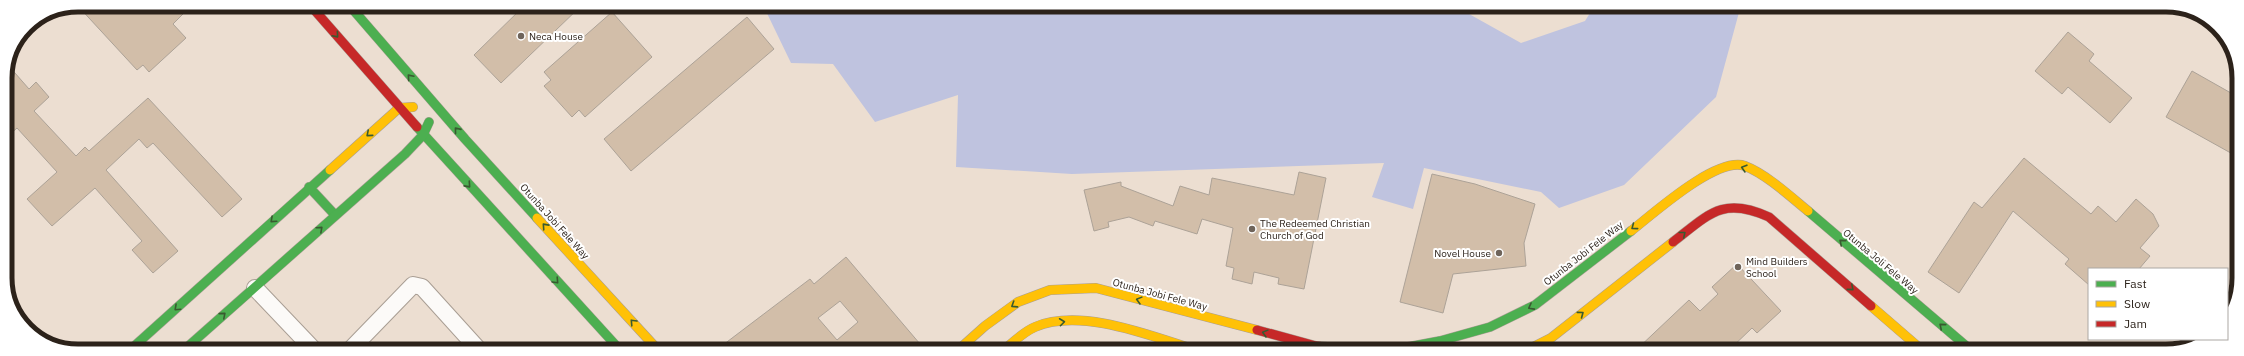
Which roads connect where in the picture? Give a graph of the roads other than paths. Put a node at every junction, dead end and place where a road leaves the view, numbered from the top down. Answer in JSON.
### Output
{"nodes":[{"id":1,"x":316,"y":12,"type":"edge"},
{"id":2,"x":355,"y":12,"type":"edge"},
{"id":3,"x":436,"y":106,"type":"junction"},
{"id":4,"x":399,"y":108,"type":"junction"},
{"id":5,"x":423,"y":135,"type":"junction"},
{"id":6,"x":1778,"y":186,"type":"joint"},
{"id":7,"x":309,"y":187,"type":"junction"},
{"id":8,"x":335,"y":215,"type":"junction"},
{"id":9,"x":255,"y":288,"type":"junction"},
{"id":10,"x":137,"y":344,"type":"edge"},
{"id":11,"x":191,"y":344,"type":"edge"},
{"id":12,"x":308,"y":344,"type":"edge"},
{"id":13,"x":356,"y":344,"type":"edge"},
{"id":14,"x":474,"y":344,"type":"edge"},
{"id":15,"x":614,"y":344,"type":"edge"},
{"id":16,"x":653,"y":344,"type":"edge"},
{"id":17,"x":965,"y":344,"type":"edge"},
{"id":18,"x":1012,"y":344,"type":"edge"},
{"id":19,"x":1174,"y":344,"type":"edge"},
{"id":20,"x":1308,"y":344,"type":"edge"},
{"id":21,"x":1424,"y":344,"type":"edge"},
{"id":22,"x":1539,"y":344,"type":"edge"},
{"id":23,"x":1915,"y":344,"type":"edge"},
{"id":24,"x":1959,"y":344,"type":"edge"}],
"edges":[{"from":1,"to":4,"type":"street","one_way":true},
{"from":3,"to":2,"type":"street","name":"Otunba Jobi Fele Way","one_way":true},
{"from":3,"to":4,"type":"street"},
{"from":3,"to":5,"type":"street"},
{"from":16,"to":3,"type":"street","name":"Otunba Jobi Fele Way","one_way":true},
{"from":4,"to":5,"type":"street"},
{"from":4,"to":7,"type":"street","one_way":true},
{"from":5,"to":8,"type":"street"},
{"from":5,"to":15,"type":"street","one_way":true},
{"from":6,"to":21,"type":"street","name":"Otunba Jobi Fele Way","one_way":true},
{"from":24,"to":6,"type":"street","name":"Otunba Joli Fele Way","one_way":true},
{"from":7,"to":8,"type":"street"},
{"from":7,"to":10,"type":"street","one_way":true},
{"from":9,"to":8,"type":"street","one_way":true},
{"from":11,"to":9,"type":"street","one_way":true},
{"from":9,"to":12,"type":"street"},
{"from":13,"to":14,"type":"street"},
{"from":20,"to":17,"type":"street","name":"Otunba Jobi Fele Way","one_way":true},
{"from":18,"to":19,"type":"street","one_way":true},
{"from":22,"to":23,"type":"street","one_way":true}]}
